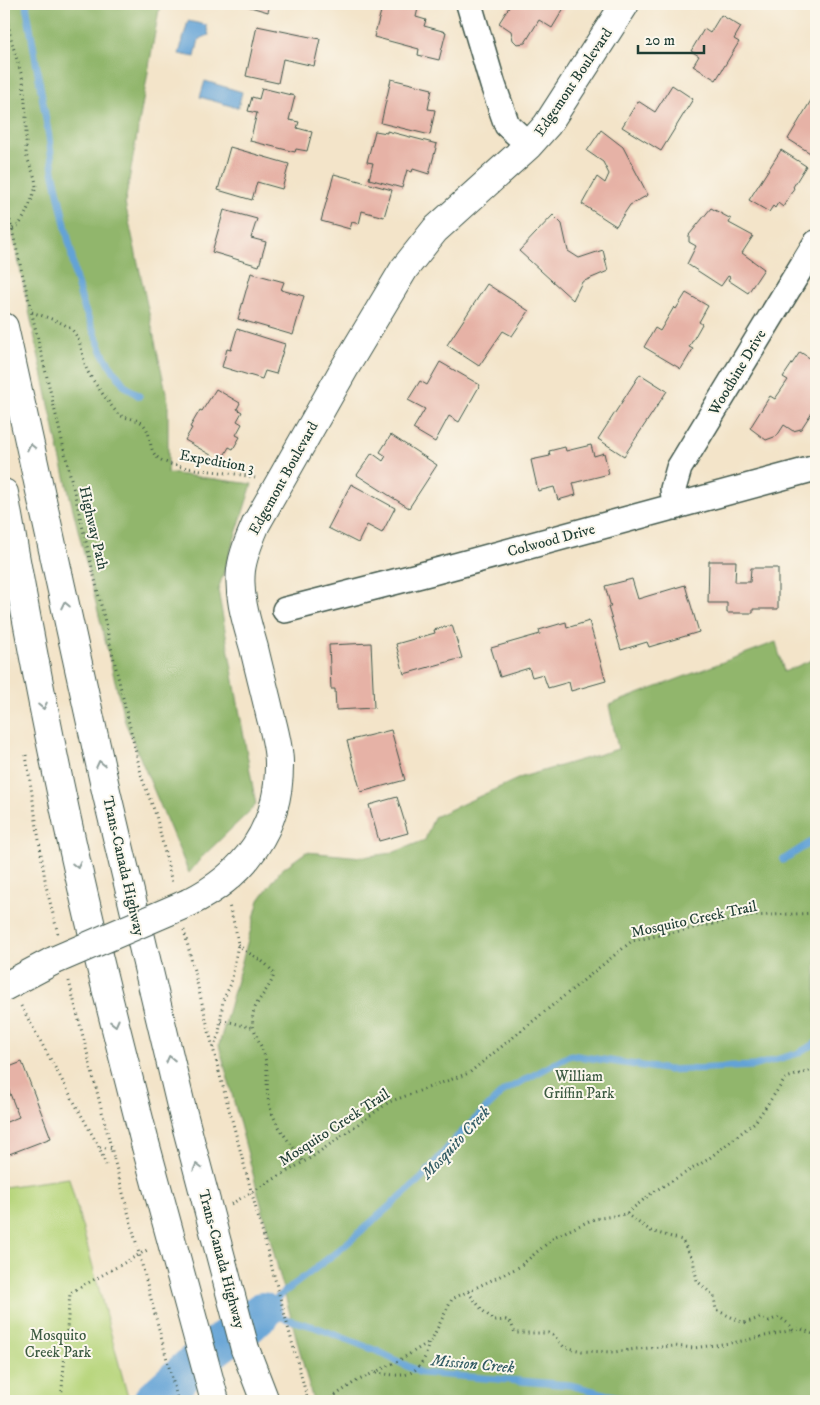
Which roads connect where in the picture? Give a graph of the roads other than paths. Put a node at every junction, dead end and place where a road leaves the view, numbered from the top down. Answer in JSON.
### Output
{"nodes":[{"id":1,"x":469,"y":4,"type":"edge"},
{"id":2,"x":625,"y":4,"type":"edge"},
{"id":3,"x":529,"y":145,"type":"junction"},
{"id":4,"x":816,"y":243,"type":"edge"},
{"id":5,"x":4,"y":327,"type":"edge"},
{"id":6,"x":816,"y":468,"type":"edge"},
{"id":7,"x":4,"y":493,"type":"edge"},
{"id":8,"x":675,"y":506,"type":"junction"},
{"id":9,"x":285,"y":610,"type":"dead end"},
{"id":10,"x":5,"y":986,"type":"edge"},
{"id":11,"x":145,"y":1143,"type":"junction"},
{"id":12,"x":246,"y":1349,"type":"junction"},
{"id":13,"x":198,"y":1401,"type":"edge"},
{"id":14,"x":215,"y":1401,"type":"edge"},
{"id":15,"x":260,"y":1401,"type":"edge"},
{"id":16,"x":265,"y":1401,"type":"edge"}],
"edges":[{"from":1,"to":3,"type":"street"},
{"from":2,"to":3,"type":"main road","name":"Edgemont Boulevard"},
{"from":3,"to":10,"type":"main road","name":"Edgemont Boulevard","bridge":true},
{"from":4,"to":8,"type":"street","name":"Woodbine Drive"},
{"from":12,"to":5,"type":"main road","name":"Trans-Canada Highway","one_way":true,"bridge":true},
{"from":6,"to":8,"type":"street","name":"Colwood Drive"},
{"from":7,"to":11,"type":"main road","one_way":true},
{"from":8,"to":9,"type":"street","name":"Colwood Drive"},
{"from":11,"to":13,"type":"main road","bridge":true},
{"from":11,"to":14,"type":"main road","bridge":true},
{"from":12,"to":15,"type":"main road","name":"Trans-Canada Highway"},
{"from":12,"to":16,"type":"main road"}]}
